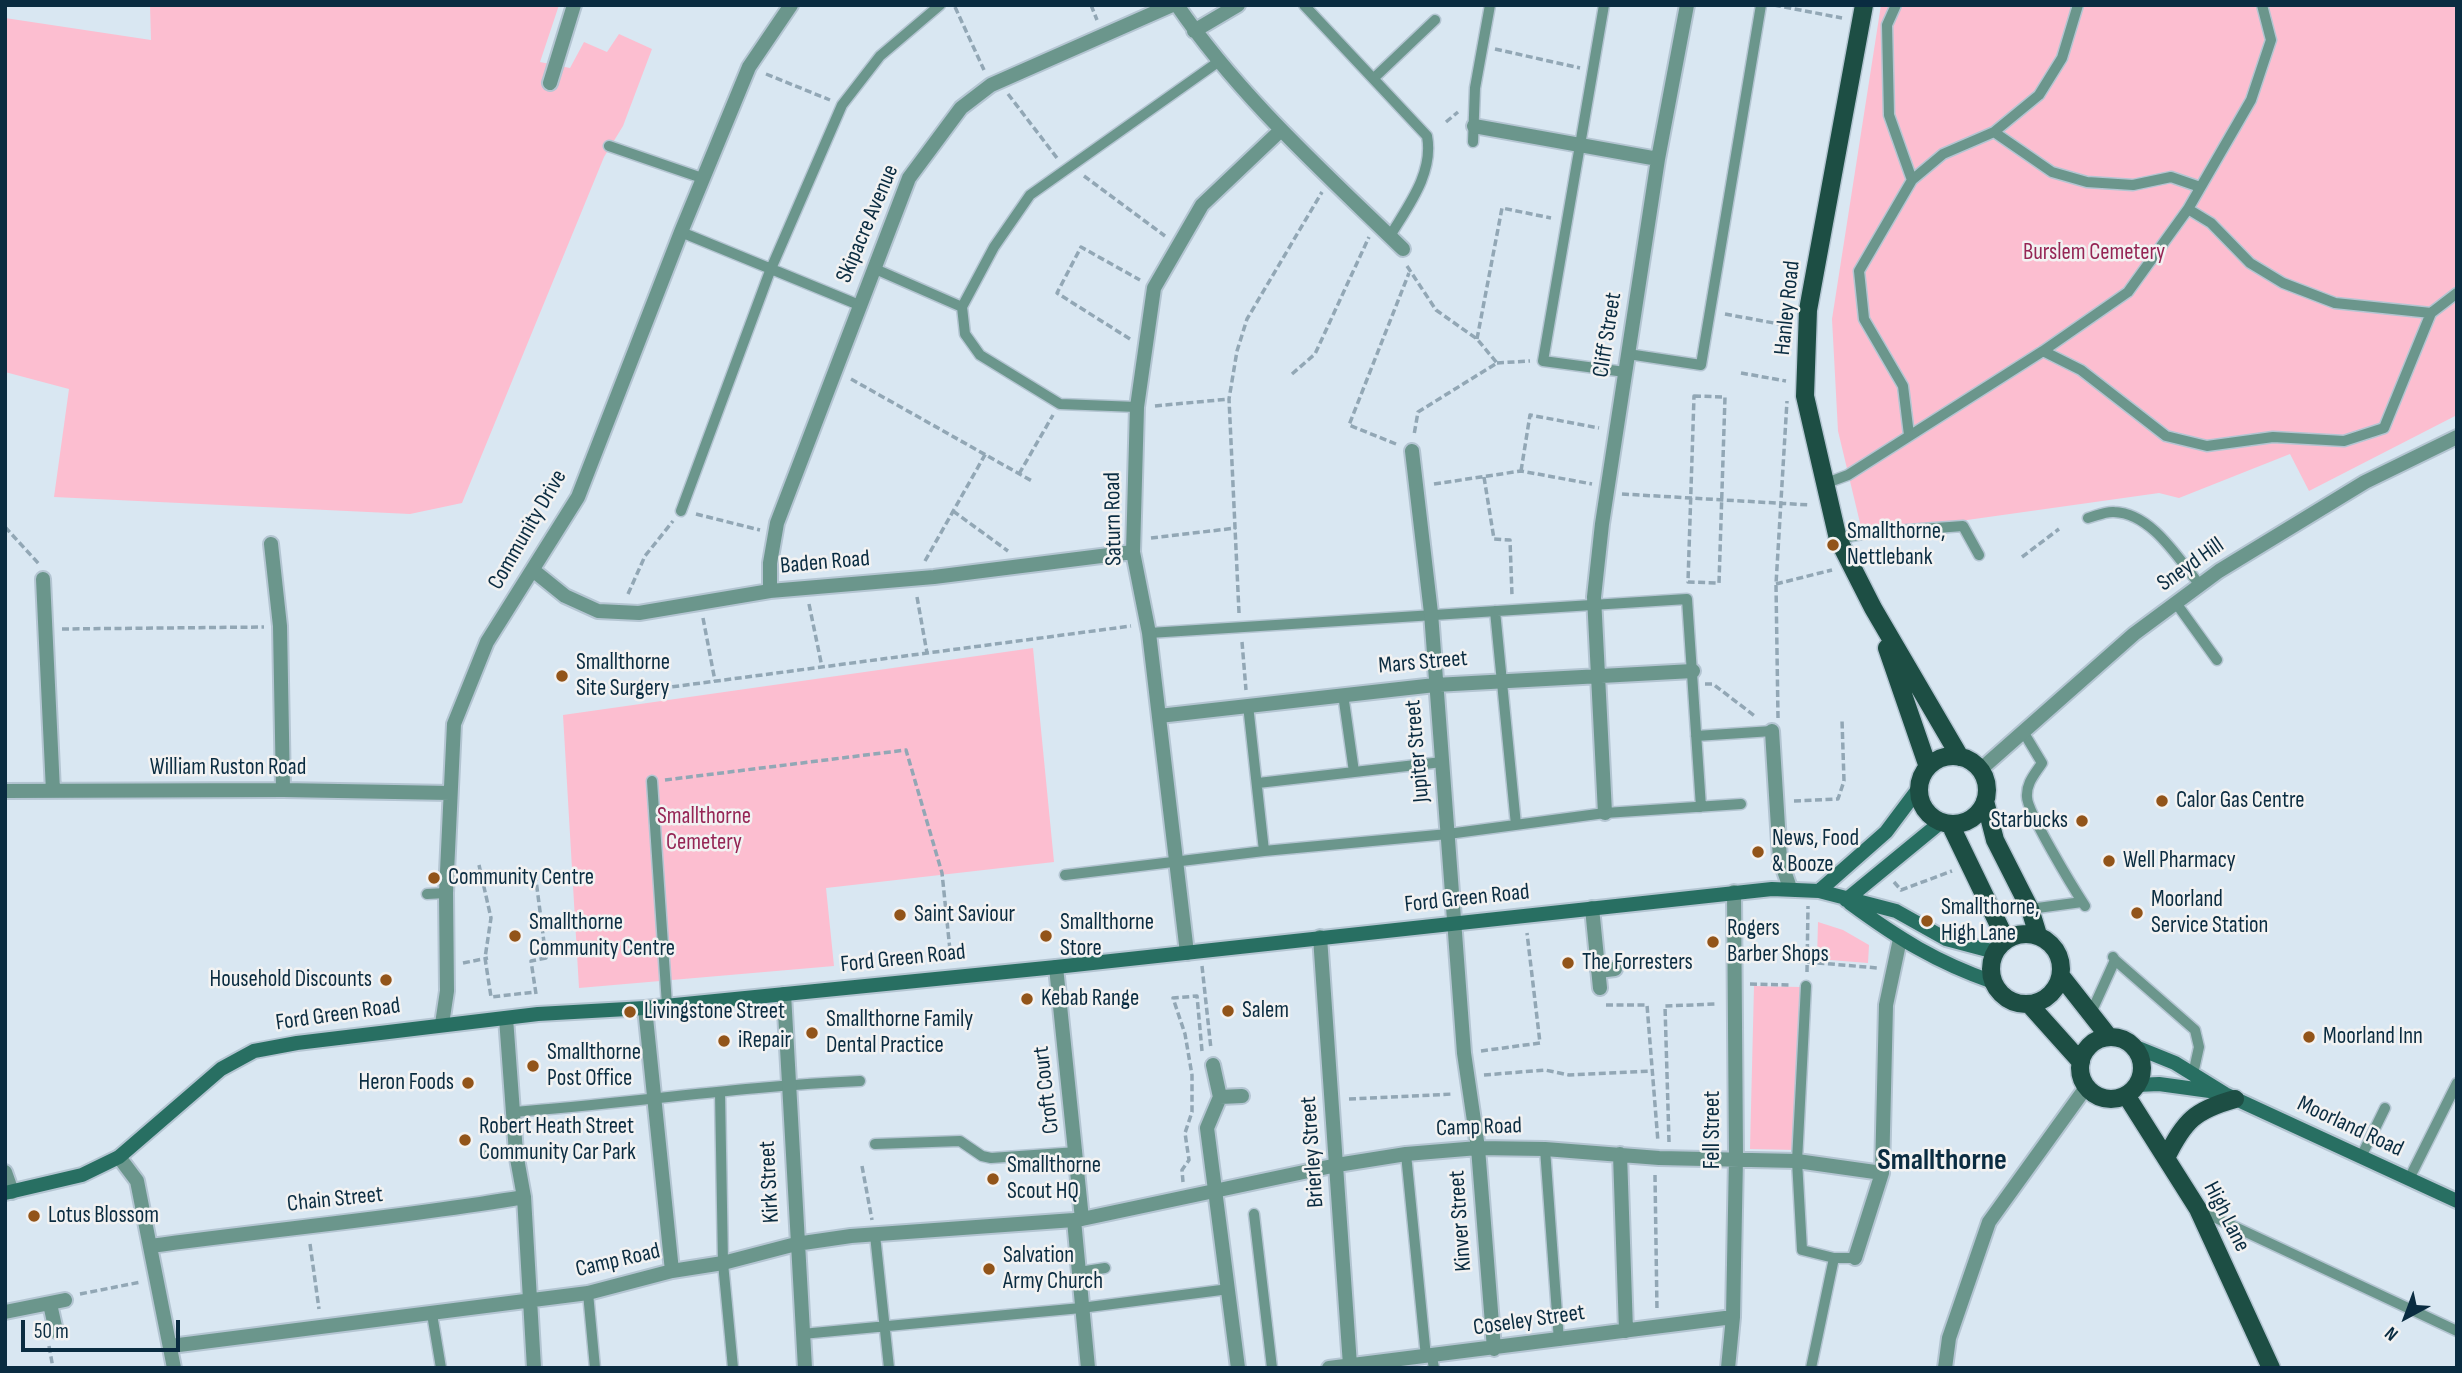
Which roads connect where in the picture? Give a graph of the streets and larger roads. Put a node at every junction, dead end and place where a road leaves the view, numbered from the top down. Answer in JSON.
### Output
{"nodes":[{"id":1,"x":574,"y":5,"type":"edge"},
{"id":2,"x":791,"y":5,"type":"edge"},
{"id":3,"x":1174,"y":5,"type":"edge"},
{"id":4,"x":1238,"y":5,"type":"edge"},
{"id":5,"x":1686,"y":5,"type":"edge"},
{"id":6,"x":1863,"y":14,"type":"edge"},
{"id":7,"x":1194,"y":31,"type":"junction"},
{"id":8,"x":550,"y":83,"type":"dead end"},
{"id":9,"x":1474,"y":126,"type":"road end"},
{"id":10,"x":1281,"y":130,"type":"junction"},
{"id":11,"x":1658,"y":159,"type":"junction"},
{"id":12,"x":1404,"y":249,"type":"dead end"},
{"id":13,"x":2457,"y":437,"type":"edge"},
{"id":14,"x":1412,"y":451,"type":"road end"},
{"id":15,"x":271,"y":544,"type":"dead end"},
{"id":16,"x":1133,"y":546,"type":"junction"},
{"id":17,"x":534,"y":571,"type":"junction"},
{"id":18,"x":43,"y":579,"type":"road end"},
{"id":19,"x":770,"y":591,"type":"junction"},
{"id":20,"x":1873,"y":608,"type":"junction"},
{"id":21,"x":1597,"y":674,"type":"junction"},
{"id":22,"x":1693,"y":678,"type":"road end"},
{"id":23,"x":1435,"y":685,"type":"junction"},
{"id":24,"x":1159,"y":716,"type":"junction"},
{"id":25,"x":1772,"y":731,"type":"road end"},
{"id":26,"x":1959,"y":757,"type":"junction"},
{"id":27,"x":1928,"y":767,"type":"junction"},
{"id":28,"x":1980,"y":770,"type":"junction"},
{"id":29,"x":1919,"y":788,"type":"junction"},
{"id":30,"x":283,"y":790,"type":"junction"},
{"id":31,"x":5,"y":791,"type":"edge"},
{"id":32,"x":53,"y":791,"type":"junction"},
{"id":33,"x":450,"y":793,"type":"junction"},
{"id":34,"x":1984,"y":802,"type":"junction"},
{"id":35,"x":1605,"y":813,"type":"road end"},
{"id":36,"x":1946,"y":823,"type":"junction"},
{"id":37,"x":1790,"y":888,"type":"junction"},
{"id":38,"x":1814,"y":891,"type":"junction"},
{"id":39,"x":1734,"y":892,"type":"junction"},
{"id":40,"x":1846,"y":900,"type":"junction"},
{"id":41,"x":1592,"y":908,"type":"junction"},
{"id":42,"x":1454,"y":922,"type":"junction"},
{"id":43,"x":2038,"y":935,"type":"junction"},
{"id":44,"x":1320,"y":937,"type":"junction"},
{"id":45,"x":1900,"y":939,"type":"junction"},
{"id":46,"x":2000,"y":946,"type":"junction"},
{"id":47,"x":1194,"y":952,"type":"junction"},
{"id":48,"x":1056,"y":967,"type":"junction"},
{"id":49,"x":1615,"y":969,"type":"dead end"},
{"id":50,"x":1598,"y":971,"type":"junction"},
{"id":51,"x":2061,"y":976,"type":"junction"},
{"id":52,"x":1993,"y":982,"type":"junction"},
{"id":53,"x":1600,"y":988,"type":"dead end"},
{"id":54,"x":784,"y":994,"type":"junction"},
{"id":55,"x":2029,"y":1004,"type":"junction"},
{"id":56,"x":645,"y":1008,"type":"junction"},
{"id":57,"x":506,"y":1018,"type":"junction"},
{"id":58,"x":442,"y":1024,"type":"junction"},
{"id":59,"x":2109,"y":1037,"type":"junction"},
{"id":60,"x":2133,"y":1046,"type":"junction"},
{"id":61,"x":2081,"y":1062,"type":"junction"},
{"id":62,"x":1213,"y":1065,"type":"road end"},
{"id":63,"x":2087,"y":1086,"type":"junction"},
{"id":64,"x":2132,"y":1090,"type":"junction"},
{"id":65,"x":1242,"y":1096,"type":"dead end"},
{"id":66,"x":2230,"y":1096,"type":"junction"},
{"id":67,"x":1220,"y":1097,"type":"junction"},
{"id":68,"x":1478,"y":1148,"type":"junction"},
{"id":69,"x":1620,"y":1154,"type":"junction"},
{"id":70,"x":119,"y":1157,"type":"junction"},
{"id":71,"x":1736,"y":1157,"type":"junction"},
{"id":72,"x":2166,"y":1158,"type":"junction"},
{"id":73,"x":1337,"y":1165,"type":"junction"},
{"id":74,"x":5,"y":1172,"type":"edge"},
{"id":75,"x":1882,"y":1173,"type":"junction"},
{"id":76,"x":1216,"y":1189,"type":"junction"},
{"id":77,"x":9,"y":1192,"type":"edge"},
{"id":78,"x":524,"y":1198,"type":"junction"},
{"id":79,"x":2457,"y":1201,"type":"edge"},
{"id":80,"x":1078,"y":1219,"type":"junction"},
{"id":81,"x":796,"y":1244,"type":"junction"},
{"id":82,"x":150,"y":1246,"type":"junction"},
{"id":83,"x":1855,"y":1258,"type":"road end"},
{"id":84,"x":672,"y":1270,"type":"junction"},
{"id":85,"x":529,"y":1299,"type":"junction"},
{"id":86,"x":65,"y":1300,"type":"road end"},
{"id":87,"x":50,"y":1304,"type":"junction"},
{"id":88,"x":5,"y":1312,"type":"edge"},
{"id":89,"x":1734,"y":1317,"type":"junction"},
{"id":90,"x":56,"y":1331,"type":"dead end"},
{"id":91,"x":1626,"y":1331,"type":"junction"},
{"id":92,"x":171,"y":1346,"type":"junction"},
{"id":93,"x":1494,"y":1349,"type":"junction"},
{"id":94,"x":1431,"y":1361,"type":"edge"},
{"id":95,"x":1350,"y":1365,"type":"junction"},
{"id":96,"x":174,"y":1368,"type":"edge"},
{"id":97,"x":534,"y":1368,"type":"edge"},
{"id":98,"x":805,"y":1368,"type":"edge"},
{"id":99,"x":1088,"y":1368,"type":"edge"},
{"id":100,"x":1238,"y":1368,"type":"edge"},
{"id":101,"x":1329,"y":1368,"type":"edge"},
{"id":102,"x":1728,"y":1368,"type":"edge"},
{"id":103,"x":1945,"y":1368,"type":"edge"},
{"id":104,"x":2271,"y":1368,"type":"edge"}],
"edges":[{"from":1,"to":8,"type":"street"},
{"from":2,"to":17,"type":"street","name":"Community Drive"},
{"from":3,"to":7,"type":"street"},
{"from":3,"to":19,"type":"street","name":"Skipacre Avenue"},
{"from":4,"to":7,"type":"street"},
{"from":5,"to":11,"type":"street","name":"Cliff Street"},
{"from":6,"to":20,"type":"main road","name":"Hanley Road"},
{"from":7,"to":10,"type":"street"},
{"from":9,"to":11,"type":"street"},
{"from":10,"to":12,"type":"street"},
{"from":10,"to":16,"type":"street","name":"Saturn Road"},
{"from":11,"to":21,"type":"street","name":"Cliff Street"},
{"from":13,"to":28,"type":"street","name":"Sneyd Hill"},
{"from":14,"to":23,"type":"street","name":"Jupiter Street"},
{"from":15,"to":30,"type":"street"},
{"from":16,"to":19,"type":"street","name":"Baden Road"},
{"from":16,"to":24,"type":"street","name":"Saturn Road"},
{"from":17,"to":19,"type":"street","name":"Baden Road"},
{"from":17,"to":33,"type":"street","name":"Community Drive"},
{"from":18,"to":32,"type":"street"},
{"from":20,"to":26,"type":"main road","name":"Hanley Road"},
{"from":20,"to":27,"type":"main road","name":"Hanley Road"},
{"from":21,"to":22,"type":"street","name":"Mars Street"},
{"from":21,"to":23,"type":"street","name":"Mars Street"},
{"from":21,"to":35,"type":"street","name":"Cliff Street"},
{"from":23,"to":24,"type":"street","name":"Mars Street"},
{"from":23,"to":42,"type":"street","name":"Jupiter Street"},
{"from":24,"to":47,"type":"street","name":"Saturn Road"},
{"from":25,"to":37,"type":"street"},
{"from":26,"to":27,"type":"main road"},
{"from":26,"to":28,"type":"main road"},
{"from":27,"to":29,"type":"main road"},
{"from":28,"to":34,"type":"main road"},
{"from":29,"to":36,"type":"main road"},
{"from":29,"to":38,"type":"main road"},
{"from":30,"to":32,"type":"street","name":"William Ruston Road"},
{"from":30,"to":33,"type":"street","name":"William Ruston Road"},
{"from":31,"to":32,"type":"street","name":"William Ruston Road"},
{"from":33,"to":58,"type":"street","name":"Community Drive"},
{"from":34,"to":36,"type":"main road"},
{"from":34,"to":43,"type":"main road"},
{"from":36,"to":40,"type":"main road"},
{"from":36,"to":46,"type":"main road"},
{"from":37,"to":38,"type":"main road","name":"Ford Green Road"},
{"from":37,"to":39,"type":"main road","name":"Ford Green Road"},
{"from":38,"to":40,"type":"main road","name":"Ford Green Road"},
{"from":39,"to":41,"type":"main road","name":"Ford Green Road"},
{"from":39,"to":71,"type":"street","name":"Fell Street"},
{"from":40,"to":45,"type":"main road"},
{"from":40,"to":46,"type":"main road"},
{"from":41,"to":42,"type":"main road","name":"Ford Green Road"},
{"from":41,"to":50,"type":"street"},
{"from":42,"to":44,"type":"main road","name":"Ford Green Road"},
{"from":42,"to":68,"type":"street","name":"Kinver Street"},
{"from":43,"to":46,"type":"main road"},
{"from":43,"to":51,"type":"main road"},
{"from":44,"to":47,"type":"main road","name":"Ford Green Road"},
{"from":44,"to":73,"type":"street","name":"Brierley Street"},
{"from":45,"to":52,"type":"main road"},
{"from":45,"to":75,"type":"street"},
{"from":46,"to":52,"type":"main road"},
{"from":47,"to":48,"type":"main road","name":"Ford Green Road"},
{"from":48,"to":54,"type":"main road","name":"Ford Green Road"},
{"from":48,"to":80,"type":"street","name":"Croft Court"},
{"from":49,"to":50,"type":"street"},
{"from":50,"to":53,"type":"street"},
{"from":51,"to":55,"type":"main road"},
{"from":51,"to":59,"type":"main road"},
{"from":52,"to":55,"type":"main road"},
{"from":54,"to":56,"type":"main road","name":"Ford Green Road"},
{"from":54,"to":81,"type":"street","name":"Kirk Street"},
{"from":55,"to":61,"type":"main road"},
{"from":56,"to":57,"type":"main road","name":"Ford Green Road"},
{"from":56,"to":84,"type":"street"},
{"from":57,"to":58,"type":"main road","name":"Ford Green Road"},
{"from":57,"to":78,"type":"street"},
{"from":58,"to":70,"type":"main road","name":"Ford Green Road"},
{"from":59,"to":60,"type":"main road"},
{"from":59,"to":61,"type":"main road"},
{"from":60,"to":64,"type":"main road"},
{"from":60,"to":66,"type":"main road","name":"Moorland Road"},
{"from":61,"to":63,"type":"main road"},
{"from":62,"to":67,"type":"street"},
{"from":63,"to":64,"type":"main road"},
{"from":63,"to":103,"type":"street"},
{"from":64,"to":66,"type":"main road","name":"Moorland Road"},
{"from":64,"to":72,"type":"main road","name":"High Lane"},
{"from":65,"to":67,"type":"street"},
{"from":66,"to":72,"type":"main road"},
{"from":66,"to":79,"type":"main road","name":"Moorland Road"},
{"from":67,"to":76,"type":"street"},
{"from":68,"to":69,"type":"street","name":"Camp Road"},
{"from":68,"to":73,"type":"street","name":"Camp Road"},
{"from":68,"to":93,"type":"street","name":"Kinver Street"},
{"from":69,"to":71,"type":"street","name":"Camp Road"},
{"from":69,"to":91,"type":"street"},
{"from":70,"to":77,"type":"main road","name":"Ford Green Road"},
{"from":70,"to":82,"type":"street"},
{"from":71,"to":75,"type":"street","name":"Camp Road"},
{"from":71,"to":89,"type":"street","name":"Fell Street"},
{"from":72,"to":104,"type":"main road","name":"High Lane"},
{"from":73,"to":76,"type":"street","name":"Camp Road"},
{"from":73,"to":95,"type":"street","name":"Brierley Street"},
{"from":74,"to":77,"type":"street"},
{"from":75,"to":83,"type":"street"},
{"from":76,"to":80,"type":"street","name":"Camp Road"},
{"from":76,"to":100,"type":"street"},
{"from":78,"to":82,"type":"street","name":"Chain Street"},
{"from":78,"to":85,"type":"street"},
{"from":80,"to":81,"type":"street","name":"Camp Road"},
{"from":80,"to":99,"type":"street","name":"Croft Court"},
{"from":81,"to":84,"type":"street","name":"Camp Road"},
{"from":81,"to":98,"type":"street","name":"Kirk Street"},
{"from":82,"to":92,"type":"street"},
{"from":84,"to":85,"type":"street","name":"Camp Road"},
{"from":85,"to":92,"type":"street","name":"Camp Road"},
{"from":85,"to":97,"type":"street"},
{"from":86,"to":87,"type":"street"},
{"from":87,"to":88,"type":"street"},
{"from":87,"to":90,"type":"street"},
{"from":89,"to":91,"type":"street","name":"Coseley Street"},
{"from":89,"to":102,"type":"street","name":"Fell Street"},
{"from":91,"to":93,"type":"street","name":"Coseley Street"},
{"from":92,"to":96,"type":"street"},
{"from":93,"to":94,"type":"street","name":"Coseley Street"},
{"from":94,"to":95,"type":"street","name":"Coseley Street"},
{"from":95,"to":101,"type":"street","name":"Coseley Street"}]}
